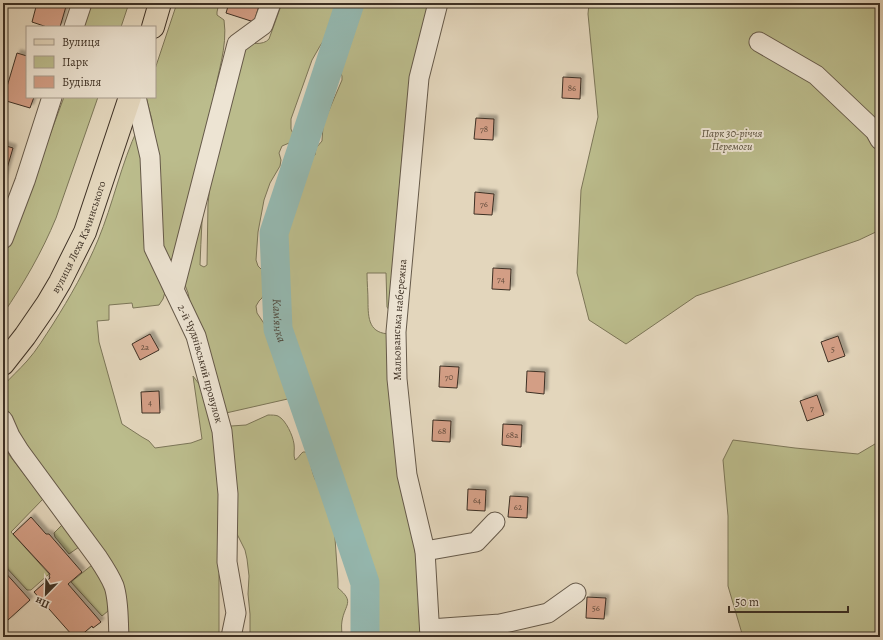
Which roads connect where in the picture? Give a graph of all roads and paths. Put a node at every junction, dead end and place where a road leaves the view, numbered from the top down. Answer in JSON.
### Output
{"nodes":[{"id":1,"x":82,"y":3,"type":"edge"},
{"id":2,"x":148,"y":3,"type":"edge"},
{"id":3,"x":160,"y":3,"type":"edge"},
{"id":4,"x":271,"y":3,"type":"edge"},
{"id":5,"x":438,"y":3,"type":"edge"},
{"id":6,"x":74,"y":26,"type":"edge"},
{"id":7,"x":140,"y":26,"type":"edge"},
{"id":8,"x":153,"y":26,"type":"edge"},
{"id":9,"x":759,"y":42,"type":"dead end"},
{"id":10,"x":52,"y":98,"type":"edge"},
{"id":11,"x":118,"y":98,"type":"edge"},
{"id":12,"x":130,"y":98,"type":"edge"},
{"id":13,"x":136,"y":98,"type":"edge"},
{"id":14,"x":880,"y":140,"type":"edge"},
{"id":15,"x":3,"y":239,"type":"edge"},
{"id":16,"x":174,"y":290,"type":"junction"},
{"id":17,"x":3,"y":345,"type":"edge"},
{"id":18,"x":3,"y":364,"type":"edge"},
{"id":19,"x":3,"y":420,"type":"edge"},
{"id":20,"x":495,"y":522,"type":"dead end"},
{"id":21,"x":425,"y":551,"type":"junction"},
{"id":22,"x":576,"y":593,"type":"dead end"},
{"id":23,"x":430,"y":633,"type":"edge"},
{"id":24,"x":119,"y":637,"type":"edge"},
{"id":25,"x":231,"y":637,"type":"edge"}],
"edges":[{"from":1,"to":6,"type":"street"},
{"from":2,"to":7,"type":"main road"},
{"from":3,"to":8,"type":"main road"},
{"from":4,"to":16,"type":"street"},
{"from":5,"to":21,"type":"street","name":"Мальованська набережна"},
{"from":9,"to":14,"type":"street"},
{"from":10,"to":15,"type":"street"},
{"from":11,"to":17,"type":"main road","name":"вулиця Леха Качинського"},
{"from":12,"to":18,"type":"main road","name":"вулиця Леха Качинського"},
{"from":13,"to":16,"type":"street","name":"2-й Чуднівський провулок"},
{"from":16,"to":25,"type":"street","name":"2-й Чуднівський провулок"},
{"from":19,"to":24,"type":"street"},
{"from":20,"to":21,"type":"street"},
{"from":21,"to":23,"type":"street","name":"Мальованська набережна"},
{"from":22,"to":23,"type":"street"}]}
